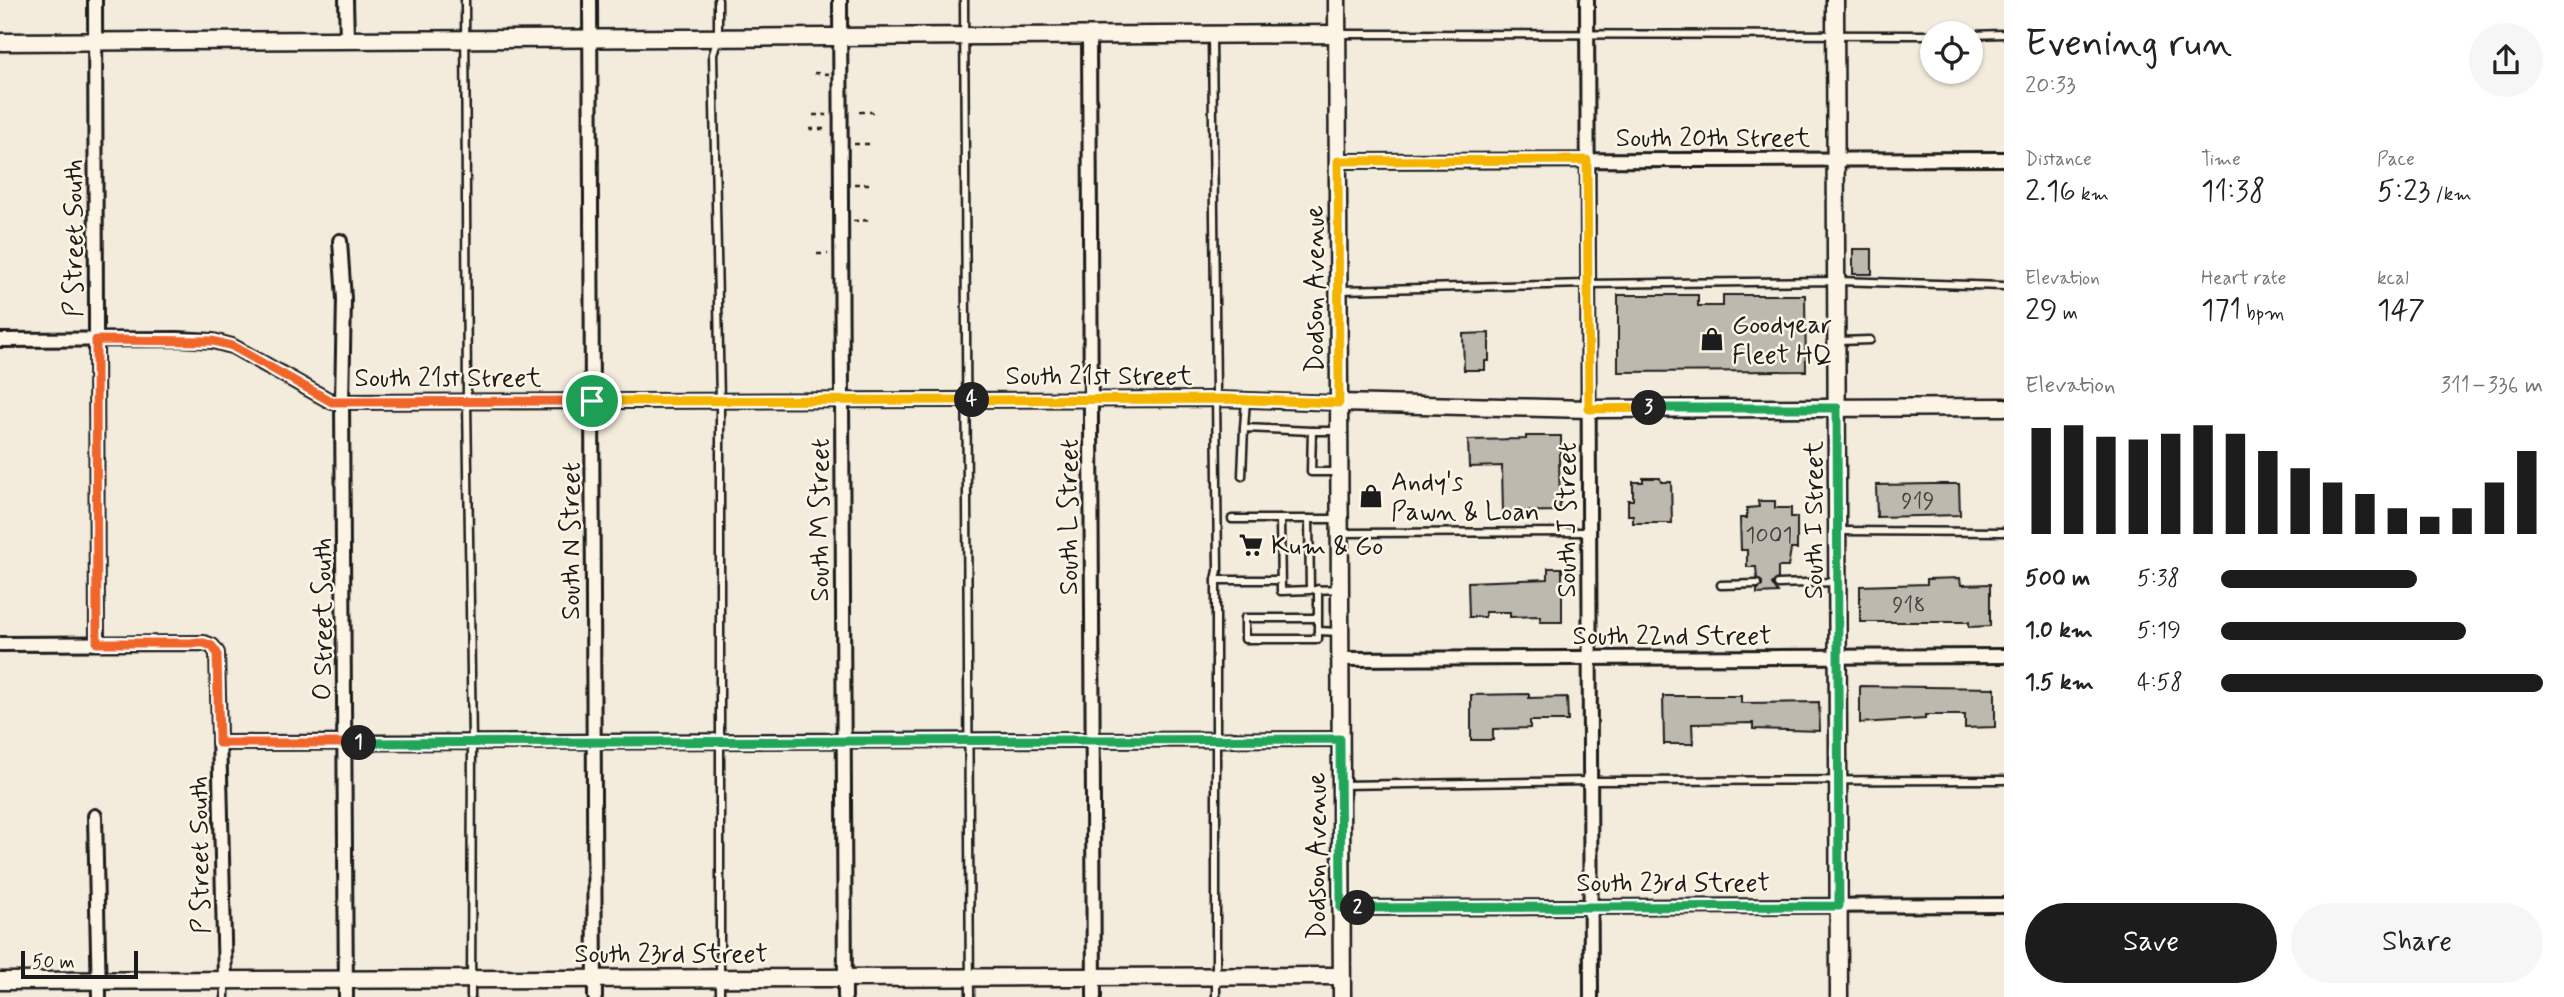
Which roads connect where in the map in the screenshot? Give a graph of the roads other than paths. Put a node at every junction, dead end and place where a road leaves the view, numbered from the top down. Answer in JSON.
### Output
{"nodes":[{"id":1,"x":95,"y":0,"type":"edge"},
{"id":2,"x":346,"y":0,"type":"edge"},
{"id":3,"x":465,"y":0,"type":"edge"},
{"id":4,"x":590,"y":0,"type":"edge"},
{"id":5,"x":718,"y":0,"type":"edge"},
{"id":6,"x":840,"y":0,"type":"edge"},
{"id":7,"x":964,"y":0,"type":"edge"},
{"id":8,"x":1338,"y":0,"type":"edge"},
{"id":9,"x":1587,"y":0,"type":"edge"},
{"id":10,"x":1835,"y":0,"type":"edge"},
{"id":11,"x":1587,"y":33,"type":"junction"},
{"id":12,"x":1338,"y":34,"type":"junction"},
{"id":13,"x":1983,"y":34,"type":"edge"},
{"id":14,"x":2004,"y":34,"type":"edge"},
{"id":15,"x":1212,"y":35,"type":"junction"},
{"id":16,"x":1920,"y":35,"type":"edge"},
{"id":17,"x":1089,"y":36,"type":"junction"},
{"id":18,"x":1835,"y":36,"type":"junction"},
{"id":19,"x":840,"y":37,"type":"junction"},
{"id":20,"x":965,"y":37,"type":"junction"},
{"id":21,"x":465,"y":38,"type":"junction"},
{"id":22,"x":590,"y":38,"type":"junction"},
{"id":23,"x":718,"y":38,"type":"junction"},
{"id":24,"x":347,"y":39,"type":"junction"},
{"id":25,"x":95,"y":41,"type":"junction"},
{"id":26,"x":0,"y":42,"type":"edge"},
{"id":27,"x":1836,"y":159,"type":"junction"},
{"id":28,"x":2004,"y":159,"type":"edge"},
{"id":29,"x":1587,"y":160,"type":"junction"},
{"id":30,"x":1338,"y":161,"type":"junction"},
{"id":31,"x":340,"y":241,"type":"dead end"},
{"id":32,"x":1837,"y":281,"type":"junction"},
{"id":33,"x":1587,"y":284,"type":"junction"},
{"id":34,"x":2004,"y":286,"type":"edge"},
{"id":35,"x":1339,"y":290,"type":"junction"},
{"id":36,"x":0,"y":340,"type":"edge"},
{"id":37,"x":96,"y":340,"type":"junction"},
{"id":38,"x":1870,"y":340,"type":"dead end"},
{"id":39,"x":1837,"y":341,"type":"junction"},
{"id":40,"x":1217,"y":399,"type":"junction"},
{"id":41,"x":967,"y":400,"type":"junction"},
{"id":42,"x":1090,"y":400,"type":"junction"},
{"id":43,"x":1246,"y":400,"type":"junction"},
{"id":44,"x":592,"y":401,"type":"junction"},
{"id":45,"x":720,"y":401,"type":"junction"},
{"id":46,"x":342,"y":402,"type":"junction"},
{"id":47,"x":467,"y":402,"type":"junction"},
{"id":48,"x":841,"y":402,"type":"junction"},
{"id":49,"x":1339,"y":403,"type":"junction"},
{"id":50,"x":2004,"y":407,"type":"edge"},
{"id":51,"x":1837,"y":408,"type":"junction"},
{"id":52,"x":1589,"y":409,"type":"junction"},
{"id":53,"x":1244,"y":428,"type":"junction"},
{"id":54,"x":1312,"y":431,"type":"junction"},
{"id":55,"x":1339,"y":431,"type":"junction"},
{"id":56,"x":1339,"y":472,"type":"junction"},
{"id":57,"x":1242,"y":476,"type":"dead end"},
{"id":58,"x":1232,"y":519,"type":"dead end"},
{"id":59,"x":1280,"y":519,"type":"junction"},
{"id":60,"x":1309,"y":519,"type":"junction"},
{"id":61,"x":1339,"y":526,"type":"junction"},
{"id":62,"x":1838,"y":531,"type":"junction"},
{"id":63,"x":1588,"y":532,"type":"junction"},
{"id":64,"x":2004,"y":532,"type":"edge"},
{"id":65,"x":1216,"y":580,"type":"junction"},
{"id":66,"x":1280,"y":580,"type":"junction"},
{"id":67,"x":1838,"y":582,"type":"junction"},
{"id":68,"x":1778,"y":583,"type":"dead end"},
{"id":69,"x":1757,"y":584,"type":"dead end"},
{"id":70,"x":1721,"y":585,"type":"dead end"},
{"id":71,"x":1340,"y":589,"type":"junction"},
{"id":72,"x":1314,"y":590,"type":"junction"},
{"id":73,"x":1318,"y":618,"type":"junction"},
{"id":74,"x":1318,"y":631,"type":"junction"},
{"id":75,"x":1340,"y":632,"type":"junction"},
{"id":76,"x":97,"y":643,"type":"junction"},
{"id":77,"x":0,"y":645,"type":"edge"},
{"id":78,"x":2004,"y":656,"type":"edge"},
{"id":79,"x":1838,"y":657,"type":"junction"},
{"id":80,"x":1589,"y":658,"type":"junction"},
{"id":81,"x":1340,"y":659,"type":"junction"},
{"id":82,"x":1340,"y":739,"type":"junction"},
{"id":83,"x":970,"y":740,"type":"junction"},
{"id":84,"x":1092,"y":740,"type":"junction"},
{"id":85,"x":1216,"y":740,"type":"junction"},
{"id":86,"x":720,"y":741,"type":"junction"},
{"id":87,"x":843,"y":741,"type":"junction"},
{"id":88,"x":594,"y":742,"type":"junction"},
{"id":89,"x":219,"y":743,"type":"junction"},
{"id":90,"x":346,"y":743,"type":"junction"},
{"id":91,"x":472,"y":743,"type":"junction"},
{"id":92,"x":1839,"y":780,"type":"junction"},
{"id":93,"x":2004,"y":780,"type":"edge"},
{"id":94,"x":1589,"y":781,"type":"junction"},
{"id":95,"x":1341,"y":785,"type":"junction"},
{"id":96,"x":95,"y":816,"type":"dead end"},
{"id":97,"x":2004,"y":905,"type":"edge"},
{"id":98,"x":1590,"y":906,"type":"junction"},
{"id":99,"x":1839,"y":906,"type":"junction"},
{"id":100,"x":1341,"y":908,"type":"junction"},
{"id":101,"x":1094,"y":976,"type":"junction"},
{"id":102,"x":1216,"y":976,"type":"junction"},
{"id":103,"x":1341,"y":976,"type":"junction"},
{"id":104,"x":595,"y":977,"type":"junction"},
{"id":105,"x":844,"y":977,"type":"junction"},
{"id":106,"x":970,"y":977,"type":"junction"},
{"id":107,"x":471,"y":978,"type":"junction"},
{"id":108,"x":720,"y":978,"type":"junction"},
{"id":109,"x":346,"y":979,"type":"junction"},
{"id":110,"x":225,"y":980,"type":"junction"},
{"id":111,"x":0,"y":981,"type":"edge"},
{"id":112,"x":99,"y":989,"type":"edge"},
{"id":113,"x":225,"y":997,"type":"edge"},
{"id":114,"x":346,"y":997,"type":"edge"},
{"id":115,"x":471,"y":997,"type":"edge"},
{"id":116,"x":595,"y":997,"type":"edge"},
{"id":117,"x":720,"y":997,"type":"edge"},
{"id":118,"x":845,"y":997,"type":"edge"},
{"id":119,"x":971,"y":997,"type":"edge"},
{"id":120,"x":1094,"y":997,"type":"edge"},
{"id":121,"x":1216,"y":997,"type":"edge"},
{"id":122,"x":1342,"y":997,"type":"edge"},
{"id":123,"x":1591,"y":997,"type":"edge"},
{"id":124,"x":1839,"y":997,"type":"edge"}],
"edges":[{"from":1,"to":25,"type":"street","name":"P Street South"},
{"from":2,"to":24,"type":"street"},
{"from":3,"to":21,"type":"lane"},
{"from":4,"to":22,"type":"street","name":"South N Street"},
{"from":5,"to":23,"type":"lane"},
{"from":6,"to":19,"type":"street","name":"South M Street"},
{"from":7,"to":20,"type":"lane"},
{"from":8,"to":12,"type":"street","name":"Dodson Avenue"},
{"from":9,"to":11,"type":"street","name":"South J Street"},
{"from":10,"to":18,"type":"street","name":"South I Street"},
{"from":11,"to":12,"type":"lane"},
{"from":11,"to":18,"type":"lane"},
{"from":11,"to":29,"type":"street","name":"South J Street"},
{"from":12,"to":15,"type":"street"},
{"from":12,"to":30,"type":"street","name":"Dodson Avenue"},
{"from":13,"to":14,"type":"lane"},
{"from":15,"to":17,"type":"street"},
{"from":15,"to":40,"type":"lane"},
{"from":16,"to":18,"type":"lane"},
{"from":17,"to":20,"type":"street"},
{"from":17,"to":42,"type":"street","name":"South L Street"},
{"from":18,"to":27,"type":"street","name":"South I Street"},
{"from":19,"to":20,"type":"street"},
{"from":19,"to":23,"type":"street"},
{"from":19,"to":48,"type":"street","name":"South M Street"},
{"from":20,"to":41,"type":"lane"},
{"from":21,"to":22,"type":"street"},
{"from":21,"to":24,"type":"street"},
{"from":21,"to":47,"type":"lane"},
{"from":22,"to":23,"type":"street"},
{"from":22,"to":44,"type":"street","name":"South N Street"},
{"from":23,"to":45,"type":"lane"},
{"from":24,"to":25,"type":"street"},
{"from":25,"to":26,"type":"street"},
{"from":25,"to":37,"type":"street","name":"P Street South"},
{"from":27,"to":28,"type":"street","name":"South 20th Street"},
{"from":27,"to":29,"type":"street","name":"South 20th Street"},
{"from":27,"to":32,"type":"street","name":"South I Street"},
{"from":29,"to":30,"type":"street","name":"South 20th Street"},
{"from":29,"to":33,"type":"street","name":"South J Street"},
{"from":30,"to":35,"type":"street","name":"Dodson Avenue"},
{"from":31,"to":46,"type":"street","name":"O Street South"},
{"from":32,"to":33,"type":"lane"},
{"from":32,"to":34,"type":"lane"},
{"from":32,"to":39,"type":"street","name":"South I Street"},
{"from":33,"to":35,"type":"lane"},
{"from":33,"to":52,"type":"street","name":"South J Street"},
{"from":35,"to":49,"type":"street","name":"Dodson Avenue"},
{"from":36,"to":37,"type":"street","name":"South 21st Street"},
{"from":37,"to":46,"type":"street","name":"South 21st Street"},
{"from":37,"to":76,"type":"street","name":"P Street South"},
{"from":38,"to":39,"type":"lane"},
{"from":39,"to":51,"type":"street","name":"South I Street"},
{"from":40,"to":42,"type":"street","name":"South 21st Street"},
{"from":40,"to":43,"type":"street","name":"South 21st Street"},
{"from":40,"to":65,"type":"lane"},
{"from":41,"to":42,"type":"street","name":"South 21st Street"},
{"from":41,"to":48,"type":"street","name":"South 21st Street"},
{"from":41,"to":83,"type":"lane"},
{"from":42,"to":84,"type":"street","name":"South L Street"},
{"from":43,"to":49,"type":"street","name":"South 21st Street"},
{"from":43,"to":53,"type":"lane"},
{"from":44,"to":45,"type":"street","name":"South 21st Street"},
{"from":44,"to":47,"type":"street","name":"South 21st Street"},
{"from":44,"to":88,"type":"street","name":"South N Street"},
{"from":45,"to":48,"type":"street","name":"South 21st Street"},
{"from":45,"to":86,"type":"lane"},
{"from":46,"to":47,"type":"street","name":"South 21st Street"},
{"from":46,"to":90,"type":"street","name":"O Street South"},
{"from":47,"to":91,"type":"lane"},
{"from":48,"to":87,"type":"street","name":"South M Street"},
{"from":49,"to":52,"type":"street","name":"South 21st Street"},
{"from":49,"to":55,"type":"street","name":"Dodson Avenue"},
{"from":50,"to":51,"type":"street","name":"South 21st Street"},
{"from":51,"to":52,"type":"street","name":"South 21st Street"},
{"from":51,"to":62,"type":"street","name":"South I Street"},
{"from":52,"to":63,"type":"street","name":"South J Street"},
{"from":53,"to":54,"type":"lane"},
{"from":53,"to":57,"type":"lane"},
{"from":54,"to":55,"type":"lane"},
{"from":54,"to":56,"type":"lane"},
{"from":55,"to":56,"type":"street","name":"Dodson Avenue"},
{"from":56,"to":61,"type":"street","name":"Dodson Avenue"},
{"from":58,"to":59,"type":"lane"},
{"from":59,"to":60,"type":"lane"},
{"from":59,"to":66,"type":"lane"},
{"from":60,"to":61,"type":"lane"},
{"from":60,"to":72,"type":"lane"},
{"from":61,"to":63,"type":"lane"},
{"from":61,"to":71,"type":"street","name":"Dodson Avenue"},
{"from":62,"to":64,"type":"lane"},
{"from":62,"to":67,"type":"street","name":"South I Street"},
{"from":63,"to":80,"type":"street","name":"South J Street"},
{"from":65,"to":66,"type":"lane"},
{"from":65,"to":85,"type":"lane"},
{"from":66,"to":72,"type":"lane"},
{"from":67,"to":68,"type":"lane"},
{"from":67,"to":79,"type":"street","name":"South I Street"},
{"from":69,"to":70,"type":"lane"},
{"from":71,"to":72,"type":"lane"},
{"from":71,"to":75,"type":"street","name":"Dodson Avenue"},
{"from":72,"to":73,"type":"lane"},
{"from":73,"to":74,"type":"lane"},
{"from":73,"to":74,"type":"lane"},
{"from":74,"to":75,"type":"lane"},
{"from":75,"to":81,"type":"street","name":"Dodson Avenue"},
{"from":76,"to":77,"type":"street"},
{"from":76,"to":89,"type":"street","name":"P Street South"},
{"from":78,"to":79,"type":"street","name":"South 22nd Street"},
{"from":79,"to":80,"type":"street","name":"South 22nd Street"},
{"from":79,"to":92,"type":"street","name":"South I Street"},
{"from":80,"to":81,"type":"street","name":"South 22nd Street"},
{"from":80,"to":94,"type":"street","name":"South J Street"},
{"from":81,"to":82,"type":"street","name":"Dodson Avenue"},
{"from":82,"to":85,"type":"street"},
{"from":82,"to":95,"type":"street","name":"Dodson Avenue"},
{"from":83,"to":84,"type":"street"},
{"from":83,"to":87,"type":"street"},
{"from":83,"to":106,"type":"lane"},
{"from":84,"to":85,"type":"street"},
{"from":84,"to":101,"type":"street","name":"South L Street"},
{"from":85,"to":102,"type":"lane"},
{"from":86,"to":87,"type":"street"},
{"from":86,"to":88,"type":"street"},
{"from":86,"to":108,"type":"lane"},
{"from":87,"to":105,"type":"street","name":"South M Street"},
{"from":88,"to":91,"type":"street"},
{"from":88,"to":104,"type":"street","name":"South N Street"},
{"from":89,"to":90,"type":"street"},
{"from":89,"to":110,"type":"street","name":"P Street South"},
{"from":90,"to":91,"type":"street"},
{"from":90,"to":109,"type":"street","name":"O Street South"},
{"from":91,"to":107,"type":"lane"},
{"from":92,"to":93,"type":"lane"},
{"from":92,"to":94,"type":"lane"},
{"from":92,"to":99,"type":"street","name":"South I Street"},
{"from":94,"to":95,"type":"lane"},
{"from":94,"to":98,"type":"street","name":"South J Street"},
{"from":95,"to":100,"type":"street","name":"Dodson Avenue"},
{"from":96,"to":112,"type":"street"},
{"from":97,"to":99,"type":"street","name":"South 23rd Street"},
{"from":98,"to":99,"type":"street","name":"South 23rd Street"},
{"from":98,"to":100,"type":"street","name":"South 23rd Street"},
{"from":98,"to":123,"type":"street","name":"South J Street"},
{"from":99,"to":124,"type":"street","name":"South I Street"},
{"from":100,"to":103,"type":"street","name":"Dodson Avenue"},
{"from":101,"to":102,"type":"street","name":"South 23rd Street"},
{"from":101,"to":106,"type":"street","name":"South 23rd Street"},
{"from":101,"to":120,"type":"street","name":"South L Street"},
{"from":102,"to":103,"type":"street","name":"South 23rd Street"},
{"from":102,"to":121,"type":"lane"},
{"from":103,"to":122,"type":"street","name":"Dodson Avenue"},
{"from":104,"to":107,"type":"street","name":"South 23rd Street"},
{"from":104,"to":108,"type":"street","name":"South 23rd Street"},
{"from":104,"to":116,"type":"street","name":"South N Street"},
{"from":105,"to":106,"type":"street","name":"South 23rd Street"},
{"from":105,"to":108,"type":"street","name":"South 23rd Street"},
{"from":105,"to":118,"type":"street","name":"South M Street"},
{"from":106,"to":119,"type":"lane"},
{"from":107,"to":109,"type":"street","name":"South 23rd Street"},
{"from":107,"to":115,"type":"lane"},
{"from":108,"to":117,"type":"lane"},
{"from":109,"to":110,"type":"street","name":"South 23rd Street"},
{"from":109,"to":114,"type":"street","name":"O Street South"},
{"from":110,"to":112,"type":"street","name":"South 23rd Street"},
{"from":110,"to":113,"type":"lane"},
{"from":111,"to":112,"type":"street","name":"South 23rd Street"}]}
